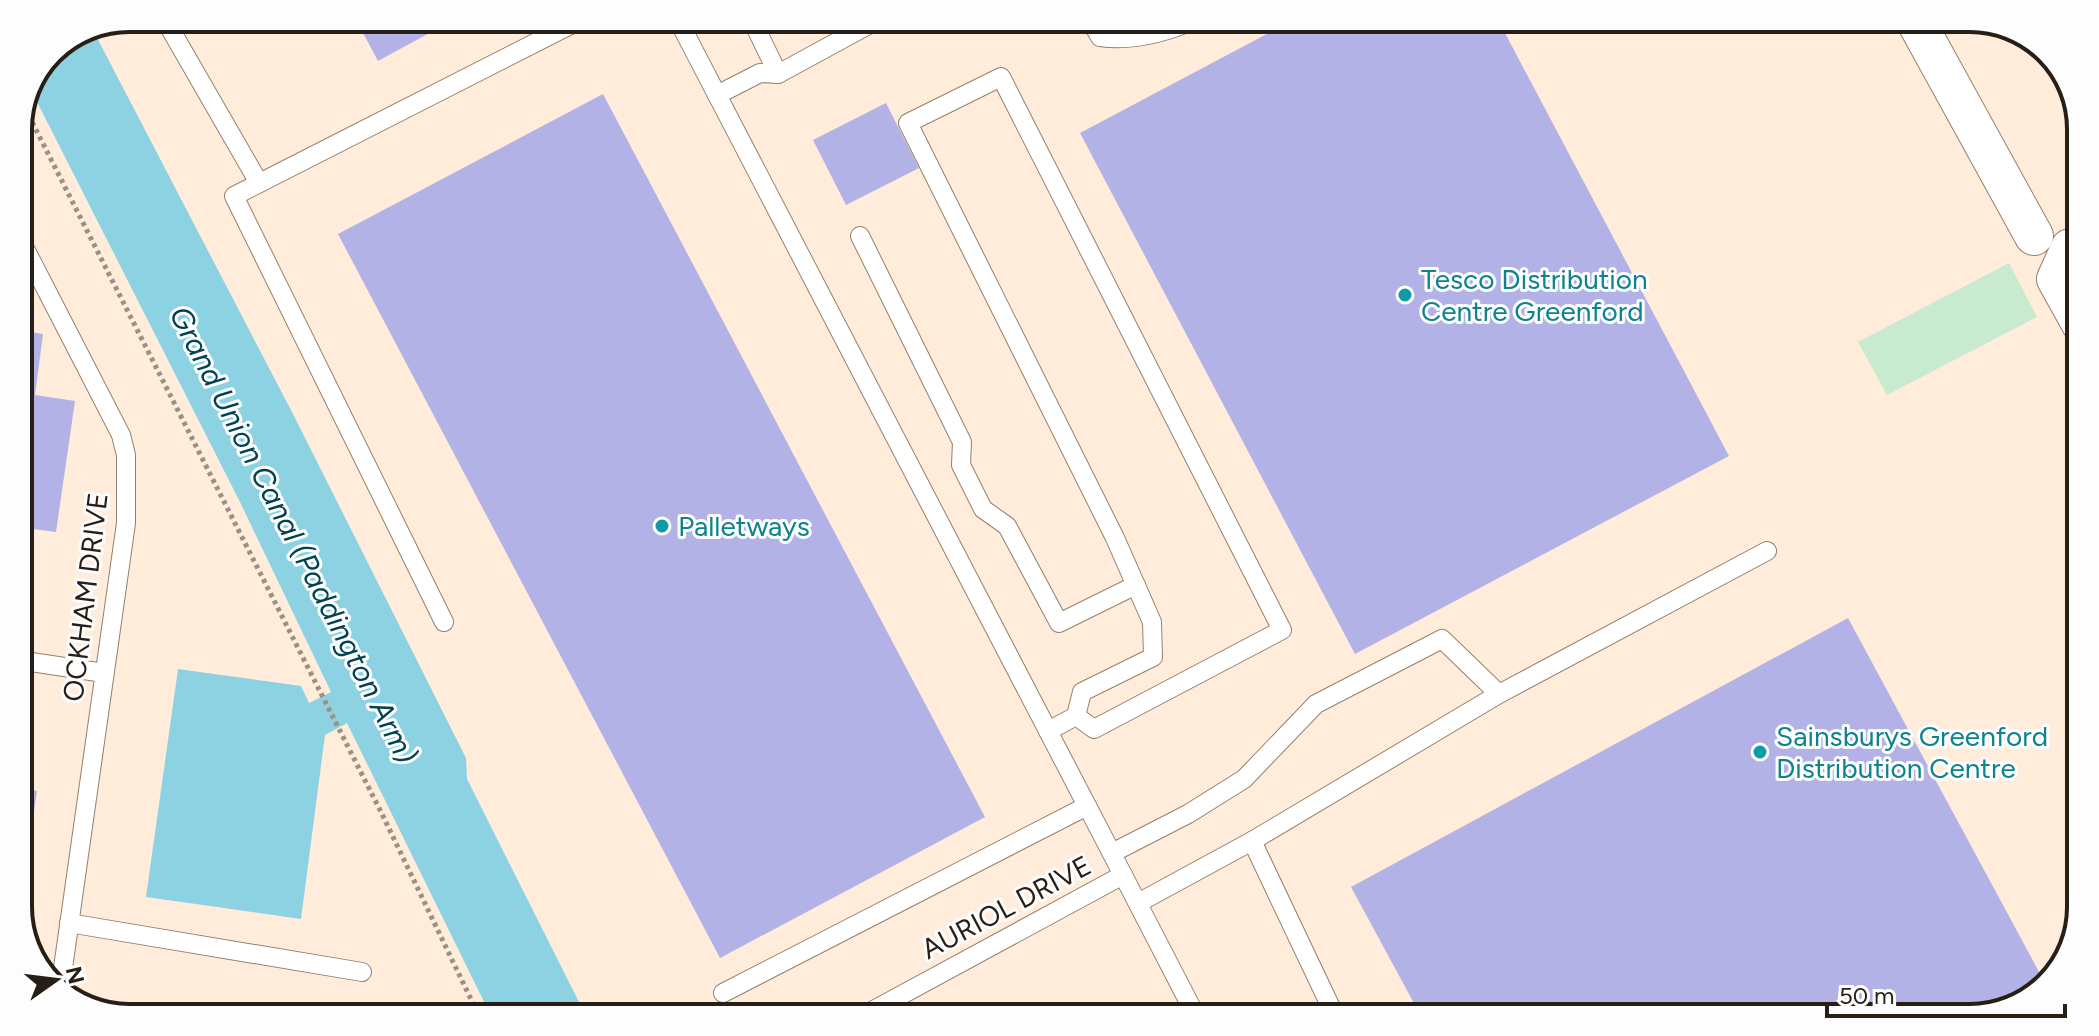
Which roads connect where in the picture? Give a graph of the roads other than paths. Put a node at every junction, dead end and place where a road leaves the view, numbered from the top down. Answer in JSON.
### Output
{"nodes":[{"id":1,"x":172,"y":32,"type":"edge"},
{"id":2,"x":556,"y":32,"type":"edge"},
{"id":3,"x":684,"y":32,"type":"edge"},
{"id":4,"x":758,"y":32,"type":"edge"},
{"id":5,"x":855,"y":32,"type":"edge"},
{"id":6,"x":1097,"y":32,"type":"edge"},
{"id":7,"x":1158,"y":32,"type":"edge"},
{"id":8,"x":1922,"y":32,"type":"edge"},
{"id":9,"x":778,"y":74,"type":"junction"},
{"id":10,"x":717,"y":95,"type":"junction"},
{"id":11,"x":259,"y":183,"type":"junction"},
{"id":12,"x":860,"y":236,"type":"dead end"},
{"id":13,"x":2034,"y":236,"type":"dead end"},
{"id":14,"x":2067,"y":261,"type":"edge"},
{"id":15,"x":32,"y":262,"type":"edge"},
{"id":16,"x":2067,"y":299,"type":"edge"},
{"id":17,"x":1767,"y":551,"type":"dead end"},
{"id":18,"x":1136,"y":585,"type":"junction"},
{"id":19,"x":444,"y":622,"type":"dead end"},
{"id":20,"x":32,"y":662,"type":"edge"},
{"id":21,"x":104,"y":673,"type":"junction"},
{"id":22,"x":1499,"y":694,"type":"junction"},
{"id":23,"x":1076,"y":716,"type":"junction"},
{"id":24,"x":1048,"y":731,"type":"junction"},
{"id":25,"x":1087,"y":806,"type":"junction"},
{"id":26,"x":1252,"y":841,"type":"junction"},
{"id":27,"x":1112,"y":853,"type":"junction"},
{"id":28,"x":1123,"y":875,"type":"junction"},
{"id":29,"x":1138,"y":903,"type":"junction"},
{"id":30,"x":69,"y":923,"type":"junction"},
{"id":31,"x":362,"y":972,"type":"dead end"},
{"id":32,"x":62,"y":977,"type":"edge"},
{"id":33,"x":723,"y":993,"type":"dead end"},
{"id":34,"x":885,"y":1004,"type":"edge"},
{"id":35,"x":1190,"y":1004,"type":"edge"},
{"id":36,"x":1329,"y":1004,"type":"edge"}],
"edges":[{"from":1,"to":11,"type":"lane"},
{"from":2,"to":11,"type":"lane"},
{"from":3,"to":10,"type":"lane"},
{"from":4,"to":9,"type":"lane"},
{"from":5,"to":9,"type":"lane"},
{"from":6,"to":7,"type":"lane"},
{"from":8,"to":13,"type":"street"},
{"from":9,"to":10,"type":"lane"},
{"from":10,"to":24,"type":"lane"},
{"from":11,"to":19,"type":"lane"},
{"from":12,"to":18,"type":"lane"},
{"from":14,"to":16,"type":"street"},
{"from":15,"to":21,"type":"lane","name":"OCKHAM DRIVE"},
{"from":17,"to":22,"type":"lane"},
{"from":18,"to":23,"type":"lane"},
{"from":18,"to":23,"type":"lane"},
{"from":20,"to":21,"type":"lane"},
{"from":21,"to":30,"type":"lane","name":"OCKHAM DRIVE"},
{"from":22,"to":26,"type":"lane"},
{"from":22,"to":27,"type":"lane"},
{"from":23,"to":24,"type":"lane"},
{"from":24,"to":25,"type":"lane"},
{"from":25,"to":27,"type":"lane"},
{"from":25,"to":33,"type":"lane"},
{"from":26,"to":29,"type":"lane"},
{"from":26,"to":36,"type":"lane"},
{"from":27,"to":28,"type":"lane"},
{"from":28,"to":29,"type":"lane","name":"AURIOL DRIVE"},
{"from":28,"to":34,"type":"lane","name":"AURIOL DRIVE"},
{"from":29,"to":35,"type":"lane","name":"AURIOL DRIVE"},
{"from":30,"to":31,"type":"lane"},
{"from":30,"to":32,"type":"lane","name":"OCKHAM DRIVE"}]}
